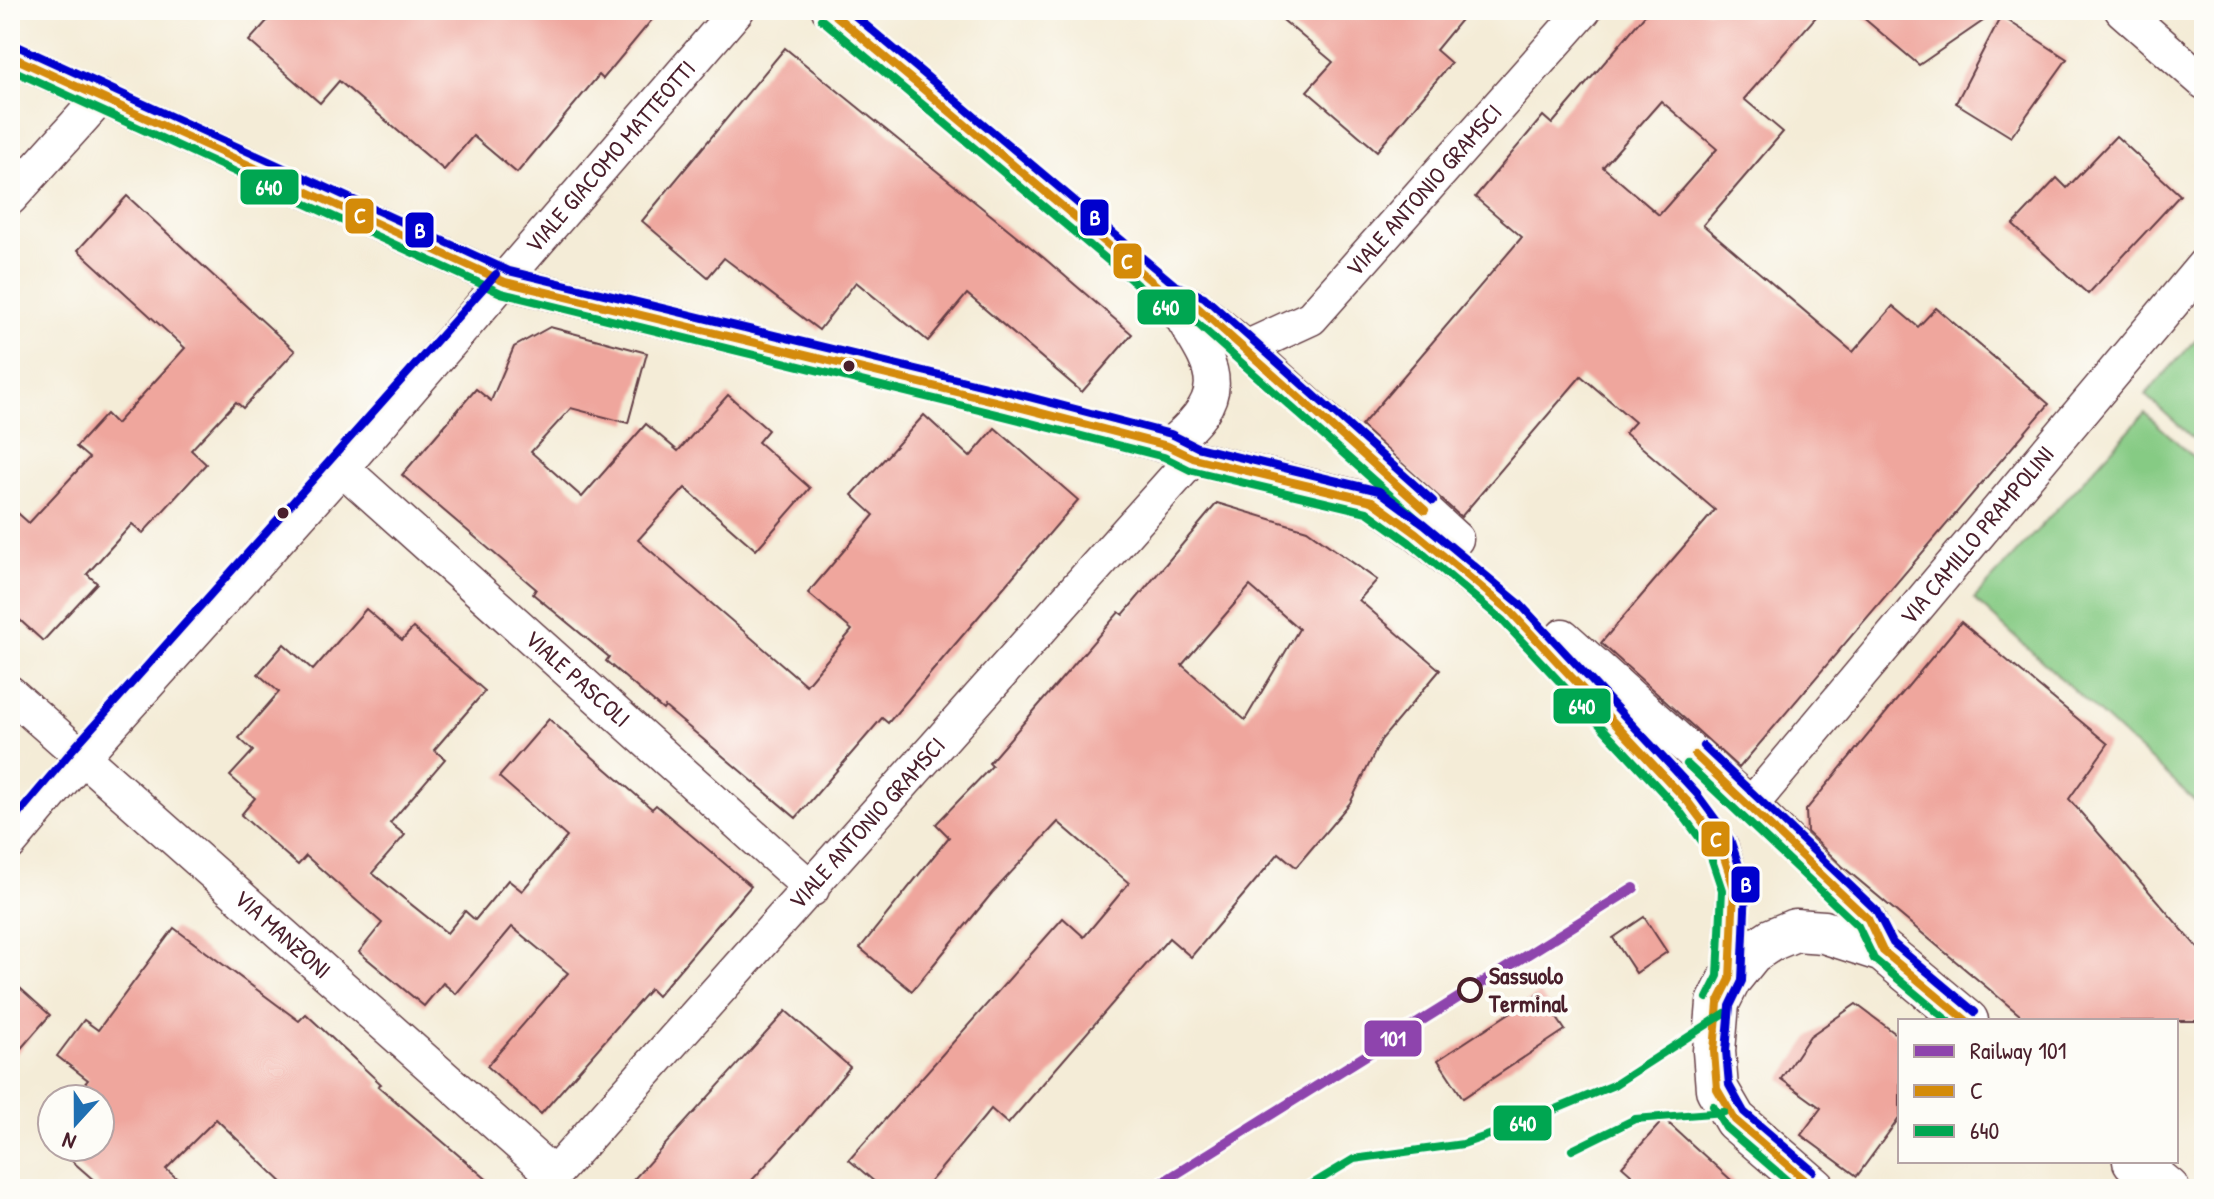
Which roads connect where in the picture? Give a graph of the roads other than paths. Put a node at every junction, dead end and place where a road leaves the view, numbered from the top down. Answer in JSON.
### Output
{"nodes":[{"id":1,"x":737,"y":10,"type":"edge"},
{"id":2,"x":829,"y":10,"type":"edge"},
{"id":3,"x":1584,"y":10,"type":"edge"},
{"id":4,"x":2122,"y":10,"type":"edge"},
{"id":5,"x":10,"y":56,"type":"edge"},
{"id":6,"x":2204,"y":82,"type":"edge"},
{"id":7,"x":101,"y":97,"type":"junction"},
{"id":8,"x":10,"y":198,"type":"edge"},
{"id":9,"x":2204,"y":265,"type":"edge"},
{"id":10,"x":505,"y":282,"type":"junction"},
{"id":11,"x":1169,"y":296,"type":"junction"},
{"id":12,"x":1246,"y":348,"type":"junction"},
{"id":13,"x":1180,"y":452,"type":"junction"},
{"id":14,"x":342,"y":468,"type":"junction"},
{"id":15,"x":1424,"y":525,"type":"junction"},
{"id":16,"x":10,"y":693,"type":"edge"},
{"id":17,"x":83,"y":756,"type":"junction"},
{"id":18,"x":1751,"y":805,"type":"junction"},
{"id":19,"x":10,"y":843,"type":"edge"},
{"id":20,"x":812,"y":889,"type":"junction"},
{"id":21,"x":1883,"y":951,"type":"junction"},
{"id":22,"x":1724,"y":991,"type":"junction"},
{"id":23,"x":1965,"y":1019,"type":"edge"},
{"id":24,"x":2136,"y":1163,"type":"edge"},
{"id":25,"x":548,"y":1182,"type":"edge"},
{"id":26,"x":1815,"y":1189,"type":"edge"},
{"id":27,"x":2168,"y":1189,"type":"edge"}],
"edges":[{"from":1,"to":10,"type":"street","name":"VIALE GIACOMO MATTEOTTI"},
{"from":2,"to":11,"type":"street"},
{"from":3,"to":12,"type":"street","name":"VIALE ANTONIO GRAMSCI"},
{"from":4,"to":6,"type":"street"},
{"from":5,"to":7,"type":"street"},
{"from":7,"to":8,"type":"street"},
{"from":7,"to":10,"type":"street"},
{"from":9,"to":18,"type":"street","name":"VIA CAMILLO PRAMPOLINI"},
{"from":10,"to":13,"type":"street"},
{"from":10,"to":14,"type":"street","name":"VIALE GIACOMO MATTEOTTI"},
{"from":11,"to":12,"type":"street"},
{"from":11,"to":13,"type":"street","name":"VIALE ANTONIO GRAMSCI"},
{"from":12,"to":15,"type":"street"},
{"from":13,"to":15,"type":"street"},
{"from":13,"to":20,"type":"street","name":"VIALE ANTONIO GRAMSCI"},
{"from":14,"to":17,"type":"street","name":"VIALE GIACOMO MATTEOTTI"},
{"from":14,"to":20,"type":"street","name":"VIALE PASCOLI"},
{"from":15,"to":18,"type":"street"},
{"from":15,"to":22,"type":"street"},
{"from":16,"to":17,"type":"street","name":"VIA MANZONI"},
{"from":17,"to":19,"type":"street","name":"VIALE GIACOMO MATTEOTTI"},
{"from":17,"to":25,"type":"street","name":"VIA MANZONI"},
{"from":18,"to":21,"type":"street"},
{"from":20,"to":25,"type":"street","name":"VIALE ANTONIO GRAMSCI"},
{"from":21,"to":22,"type":"street"},
{"from":21,"to":23,"type":"street"},
{"from":22,"to":26,"type":"street"},
{"from":24,"to":27,"type":"street"}]}
